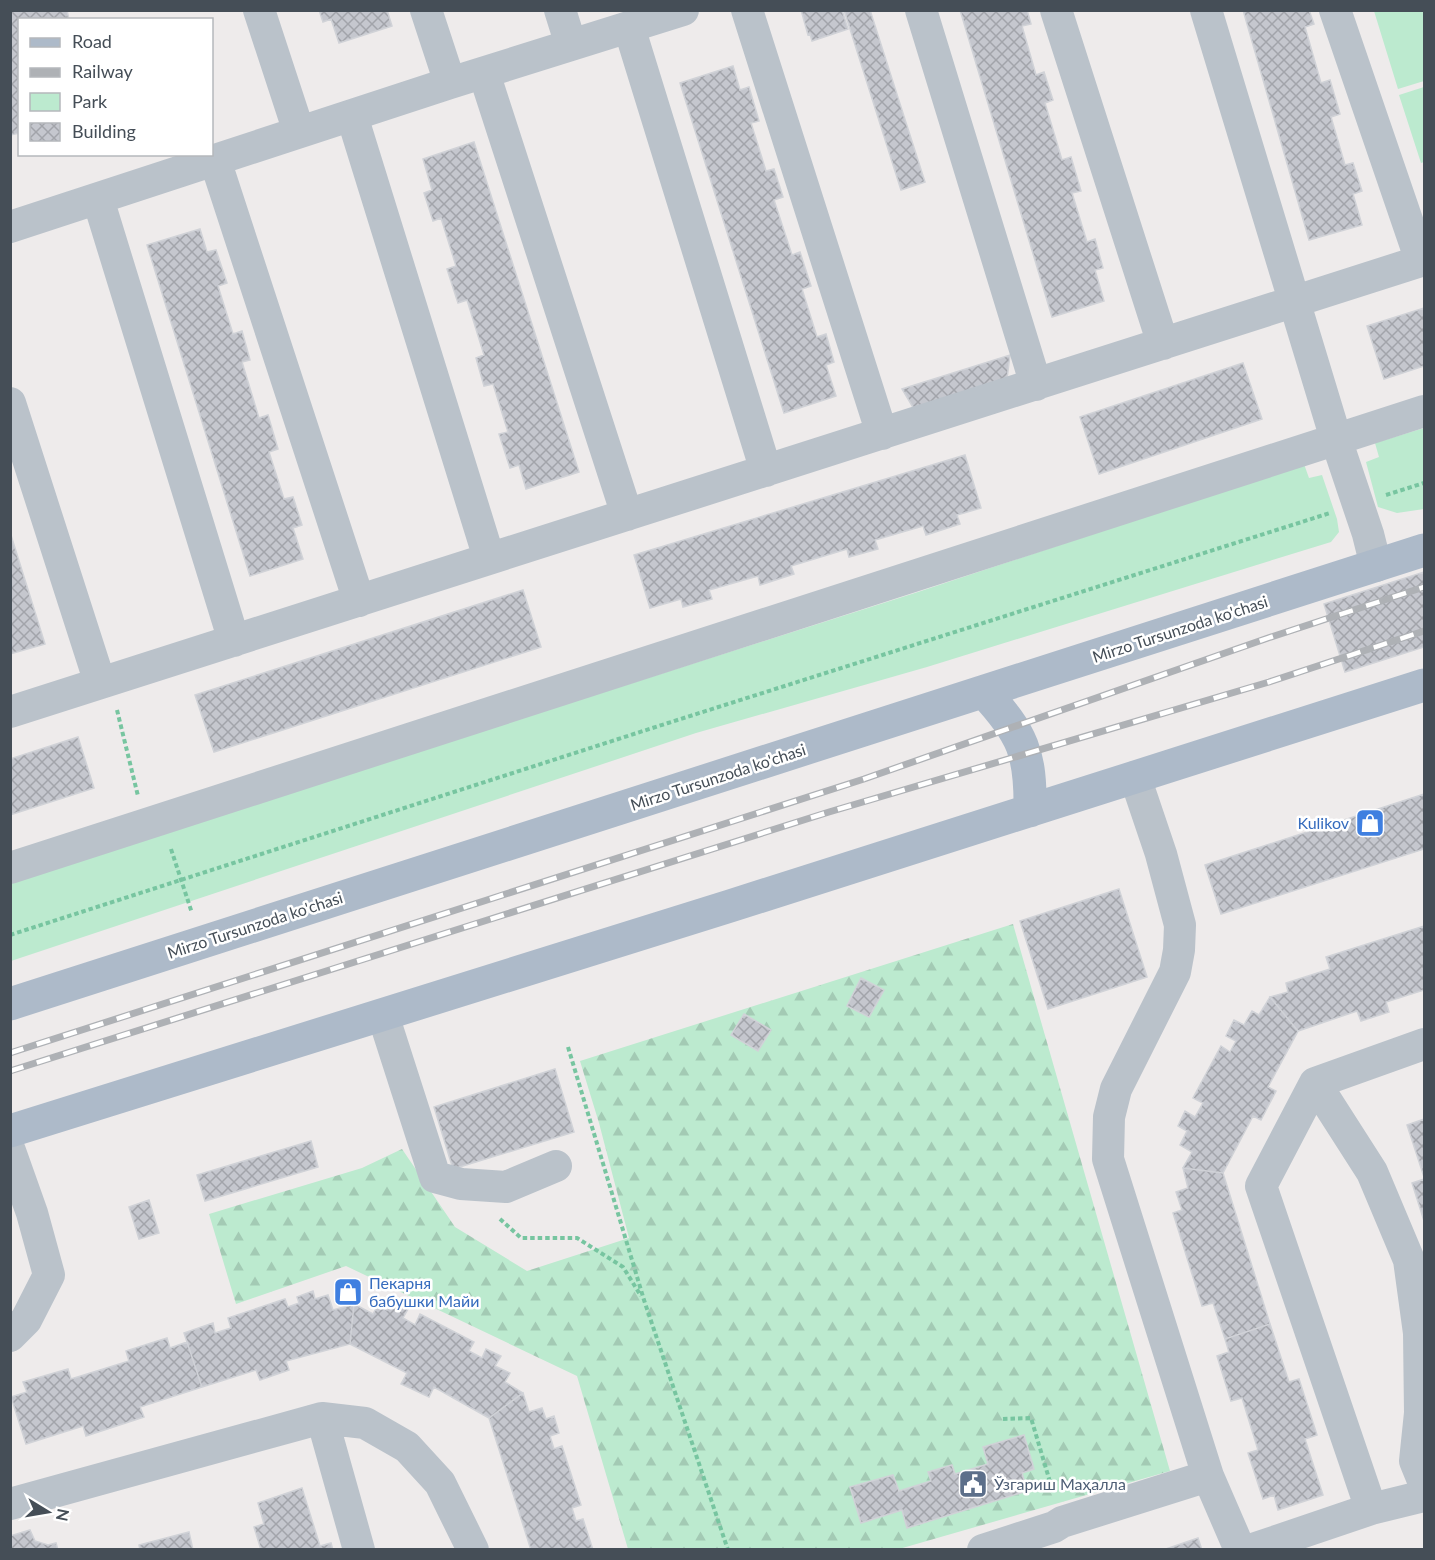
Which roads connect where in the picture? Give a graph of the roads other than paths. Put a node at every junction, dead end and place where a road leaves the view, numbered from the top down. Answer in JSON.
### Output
{"nodes":[{"id":1,"x":259,"y":10,"type":"edge"},
{"id":2,"x":426,"y":10,"type":"edge"},
{"id":3,"x":560,"y":10,"type":"edge"},
{"id":4,"x":683,"y":10,"type":"edge"},
{"id":5,"x":747,"y":10,"type":"edge"},
{"id":6,"x":921,"y":10,"type":"edge"},
{"id":7,"x":1056,"y":10,"type":"edge"},
{"id":8,"x":1206,"y":10,"type":"edge"},
{"id":9,"x":1335,"y":10,"type":"edge"},
{"id":10,"x":628,"y":27,"type":"junction"},
{"id":11,"x":571,"y":45,"type":"junction"},
{"id":12,"x":484,"y":73,"type":"junction"},
{"id":13,"x":450,"y":83,"type":"junction"},
{"id":14,"x":352,"y":116,"type":"junction"},
{"id":15,"x":299,"y":132,"type":"junction"},
{"id":16,"x":215,"y":160,"type":"junction"},
{"id":17,"x":98,"y":199,"type":"junction"},
{"id":18,"x":10,"y":227,"type":"edge"},
{"id":19,"x":1423,"y":260,"type":"edge"},
{"id":20,"x":1294,"y":302,"type":"junction"},
{"id":21,"x":1163,"y":344,"type":"junction"},
{"id":22,"x":1036,"y":385,"type":"junction"},
{"id":23,"x":10,"y":403,"type":"edge"},
{"id":24,"x":1425,"y":411,"type":"edge"},
{"id":25,"x":882,"y":434,"type":"junction"},
{"id":26,"x":1336,"y":439,"type":"junction"},
{"id":27,"x":766,"y":471,"type":"junction"},
{"id":28,"x":627,"y":515,"type":"junction"},
{"id":29,"x":1425,"y":550,"type":"edge"},
{"id":30,"x":489,"y":558,"type":"junction"},
{"id":31,"x":1376,"y":566,"type":"junction"},
{"id":32,"x":359,"y":601,"type":"junction"},
{"id":33,"x":234,"y":641,"type":"junction"},
{"id":34,"x":100,"y":683,"type":"junction"},
{"id":35,"x":1425,"y":685,"type":"edge"},
{"id":36,"x":984,"y":692,"type":"junction"},
{"id":37,"x":10,"y":712,"type":"edge"},
{"id":38,"x":1135,"y":777,"type":"junction"},
{"id":39,"x":1030,"y":811,"type":"junction"},
{"id":40,"x":10,"y":868,"type":"edge"},
{"id":41,"x":10,"y":1004,"type":"edge"},
{"id":42,"x":383,"y":1015,"type":"junction"},
{"id":43,"x":1425,"y":1044,"type":"edge"},
{"id":44,"x":1315,"y":1083,"type":"junction"},
{"id":45,"x":10,"y":1131,"type":"edge"},
{"id":46,"x":10,"y":1150,"type":"edge"},
{"id":47,"x":556,"y":1167,"type":"dead end"},
{"id":48,"x":10,"y":1336,"type":"edge"},
{"id":49,"x":322,"y":1418,"type":"junction"},
{"id":50,"x":1208,"y":1476,"type":"junction"},
{"id":51,"x":1425,"y":1483,"type":"edge"},
{"id":52,"x":1425,"y":1496,"type":"edge"},
{"id":53,"x":10,"y":1504,"type":"edge"},
{"id":54,"x":1371,"y":1509,"type":"junction"},
{"id":55,"x":1059,"y":1533,"type":"edge"},
{"id":56,"x":359,"y":1550,"type":"edge"},
{"id":57,"x":473,"y":1550,"type":"edge"},
{"id":58,"x":983,"y":1550,"type":"edge"},
{"id":59,"x":1240,"y":1550,"type":"edge"},
{"id":60,"x":1250,"y":1550,"type":"edge"}],
"edges":[{"from":1,"to":15,"type":"street"},
{"from":2,"to":13,"type":"street"},
{"from":3,"to":11,"type":"street"},
{"from":4,"to":10,"type":"street"},
{"from":5,"to":25,"type":"street"},
{"from":6,"to":22,"type":"street"},
{"from":7,"to":21,"type":"street"},
{"from":8,"to":20,"type":"street"},
{"from":9,"to":19,"type":"street"},
{"from":10,"to":11,"type":"street"},
{"from":10,"to":27,"type":"street"},
{"from":11,"to":12,"type":"street"},
{"from":12,"to":13,"type":"street"},
{"from":12,"to":28,"type":"street"},
{"from":13,"to":14,"type":"street"},
{"from":14,"to":15,"type":"street"},
{"from":14,"to":30,"type":"street"},
{"from":15,"to":16,"type":"street"},
{"from":16,"to":17,"type":"street"},
{"from":16,"to":32,"type":"street"},
{"from":17,"to":18,"type":"street"},
{"from":17,"to":33,"type":"street"},
{"from":19,"to":20,"type":"street"},
{"from":20,"to":21,"type":"street"},
{"from":20,"to":26,"type":"street"},
{"from":21,"to":22,"type":"street"},
{"from":22,"to":25,"type":"street"},
{"from":23,"to":34,"type":"street"},
{"from":24,"to":26,"type":"street"},
{"from":25,"to":27,"type":"street"},
{"from":26,"to":31,"type":"street"},
{"from":26,"to":40,"type":"street"},
{"from":27,"to":28,"type":"street"},
{"from":28,"to":30,"type":"street"},
{"from":29,"to":31,"type":"main road","name":"Mirzo Tursunzoda ko'chasi"},
{"from":30,"to":32,"type":"street"},
{"from":31,"to":36,"type":"main road","name":"Mirzo Tursunzoda ko'chasi"},
{"from":32,"to":33,"type":"street"},
{"from":33,"to":34,"type":"street"},
{"from":34,"to":37,"type":"street"},
{"from":35,"to":38,"type":"main road"},
{"from":36,"to":39,"type":"main road"},
{"from":36,"to":41,"type":"main road","name":"Mirzo Tursunzoda ko'chasi"},
{"from":38,"to":39,"type":"main road"},
{"from":38,"to":50,"type":"street"},
{"from":39,"to":42,"type":"main road"},
{"from":42,"to":45,"type":"main road"},
{"from":42,"to":47,"type":"street"},
{"from":43,"to":44,"type":"street"},
{"from":44,"to":51,"type":"street"},
{"from":44,"to":54,"type":"street"},
{"from":46,"to":48,"type":"street"},
{"from":49,"to":53,"type":"street"},
{"from":49,"to":56,"type":"street"},
{"from":49,"to":57,"type":"street"},
{"from":50,"to":55,"type":"street"},
{"from":50,"to":59,"type":"street"},
{"from":52,"to":54,"type":"street"},
{"from":54,"to":60,"type":"street"},
{"from":55,"to":58,"type":"street"}]}
